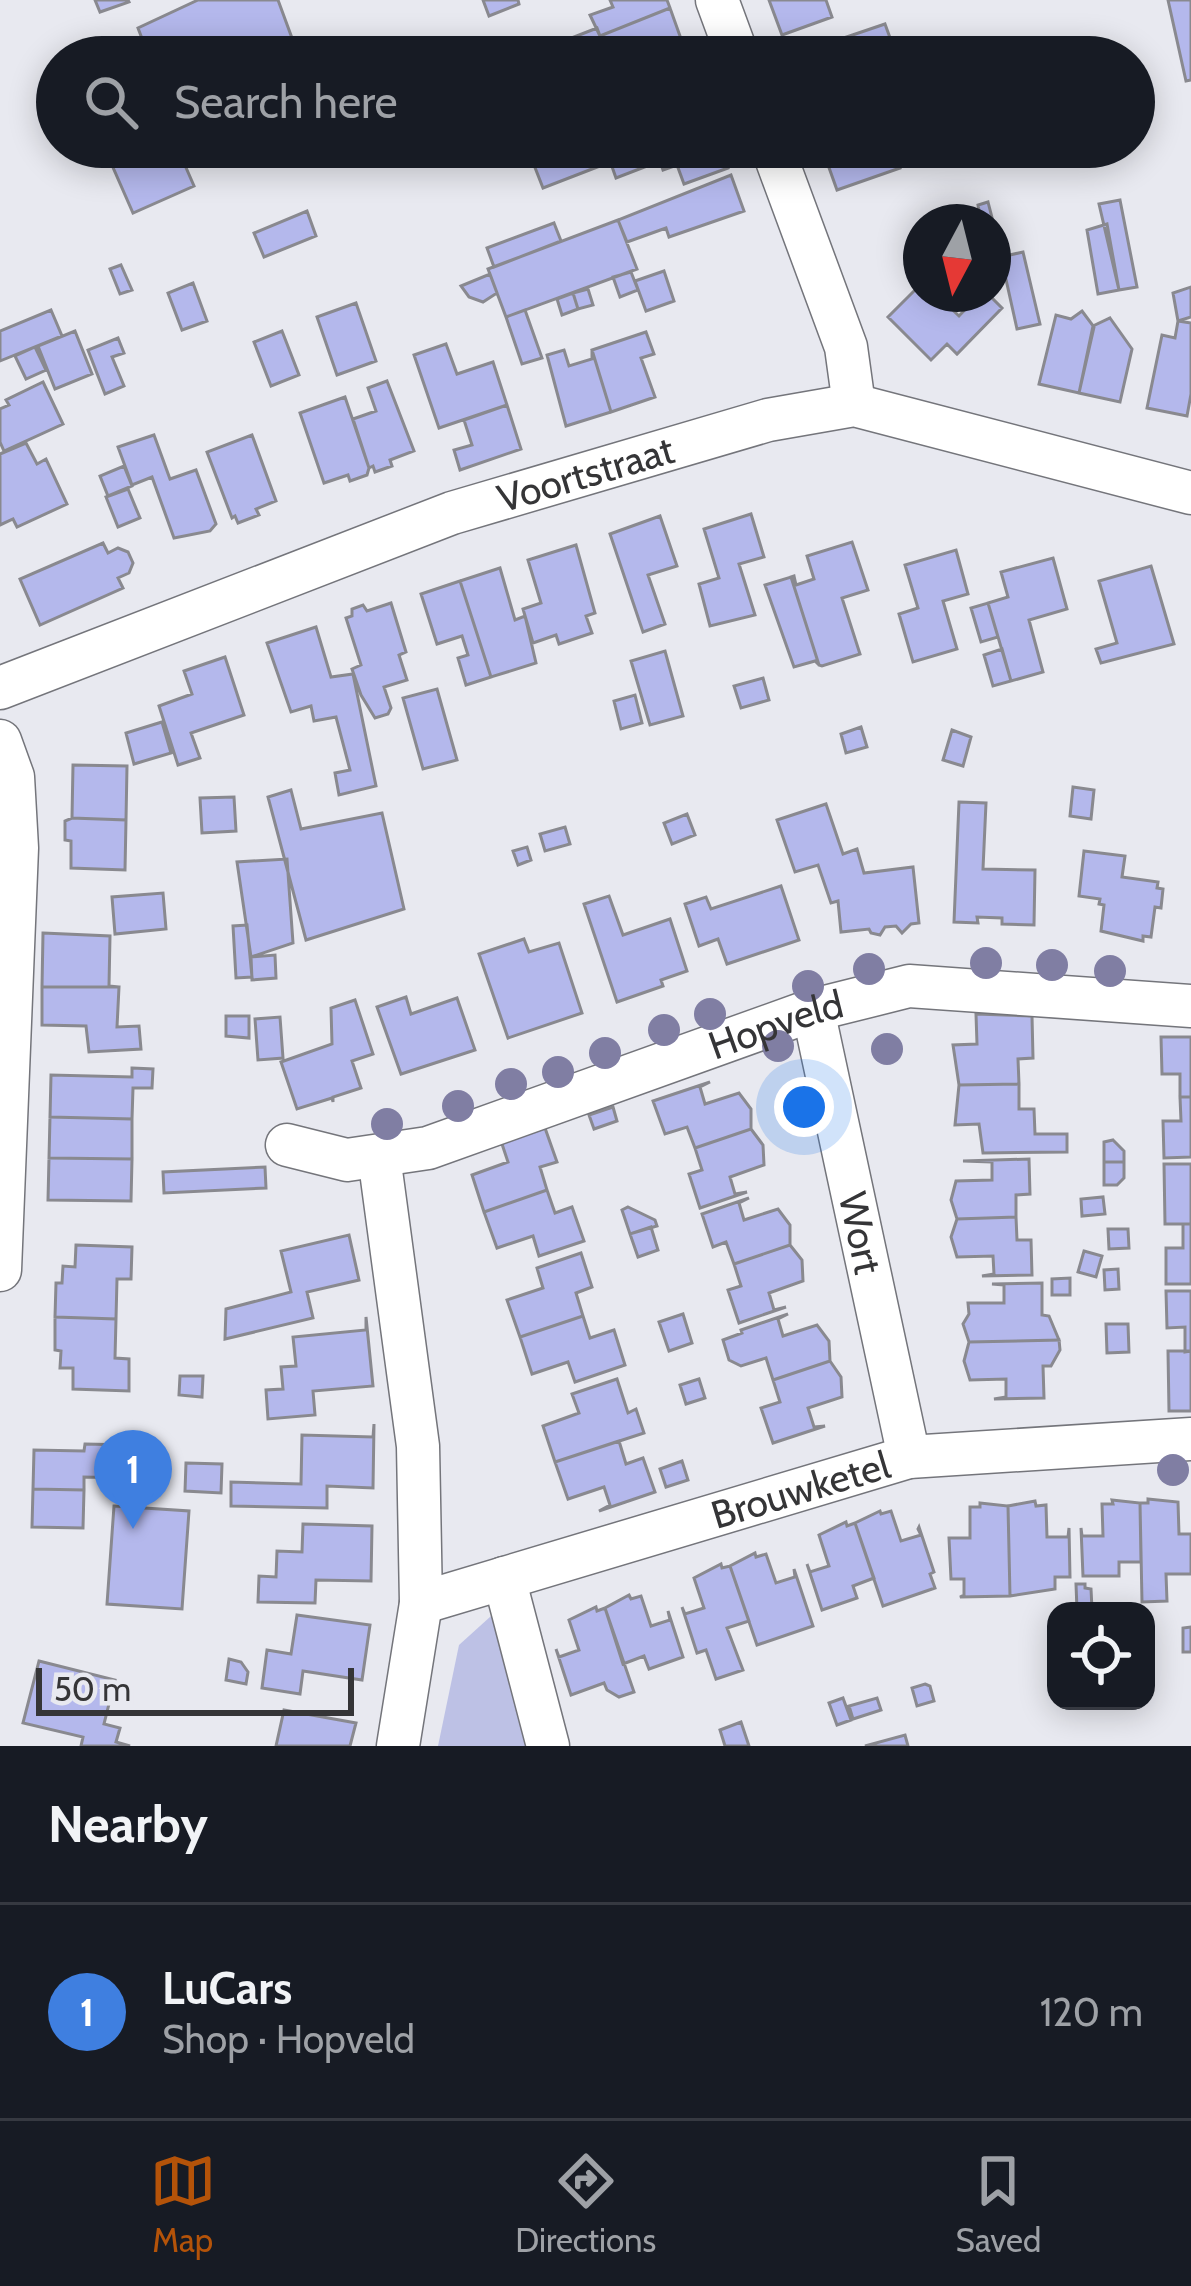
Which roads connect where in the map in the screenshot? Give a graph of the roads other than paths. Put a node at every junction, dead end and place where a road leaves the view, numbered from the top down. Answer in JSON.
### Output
{"nodes":[{"id":1,"x":717,"y":0,"type":"edge"},
{"id":2,"x":730,"y":36,"type":"edge"},
{"id":3,"x":780,"y":168,"type":"edge"},
{"id":4,"x":854,"y":405,"type":"junction"},
{"id":5,"x":1191,"y":493,"type":"edge"},
{"id":6,"x":0,"y":688,"type":"edge"},
{"id":7,"x":0,"y":741,"type":"edge"},
{"id":8,"x":1191,"y":1006,"type":"edge"},
{"id":9,"x":813,"y":1010,"type":"junction"},
{"id":10,"x":287,"y":1145,"type":"dead end"},
{"id":11,"x":379,"y":1156,"type":"junction"},
{"id":12,"x":0,"y":1270,"type":"edge"},
{"id":13,"x":1191,"y":1438,"type":"edge"},
{"id":14,"x":909,"y":1456,"type":"junction"},
{"id":15,"x":504,"y":1578,"type":"junction"},
{"id":16,"x":421,"y":1603,"type":"junction"},
{"id":17,"x":398,"y":1746,"type":"edge"},
{"id":18,"x":548,"y":1746,"type":"edge"}],
"edges":[{"from":1,"to":2,"type":"street"},
{"from":3,"to":4,"type":"street"},
{"from":4,"to":5,"type":"street","name":"Voortstraat"},
{"from":4,"to":6,"type":"street","name":"Voortstraat"},
{"from":7,"to":12,"type":"street"},
{"from":8,"to":9,"type":"street","name":"Hopveld"},
{"from":9,"to":11,"type":"street","name":"Hopveld"},
{"from":9,"to":14,"type":"street","name":"Wort"},
{"from":10,"to":11,"type":"street","name":"Hopveld"},
{"from":11,"to":16,"type":"street"},
{"from":13,"to":14,"type":"street","name":"Brouwketel"},
{"from":14,"to":15,"type":"street","name":"Brouwketel"},
{"from":15,"to":16,"type":"street","name":"Brouwketel"},
{"from":15,"to":18,"type":"street"},
{"from":16,"to":17,"type":"street"}]}
